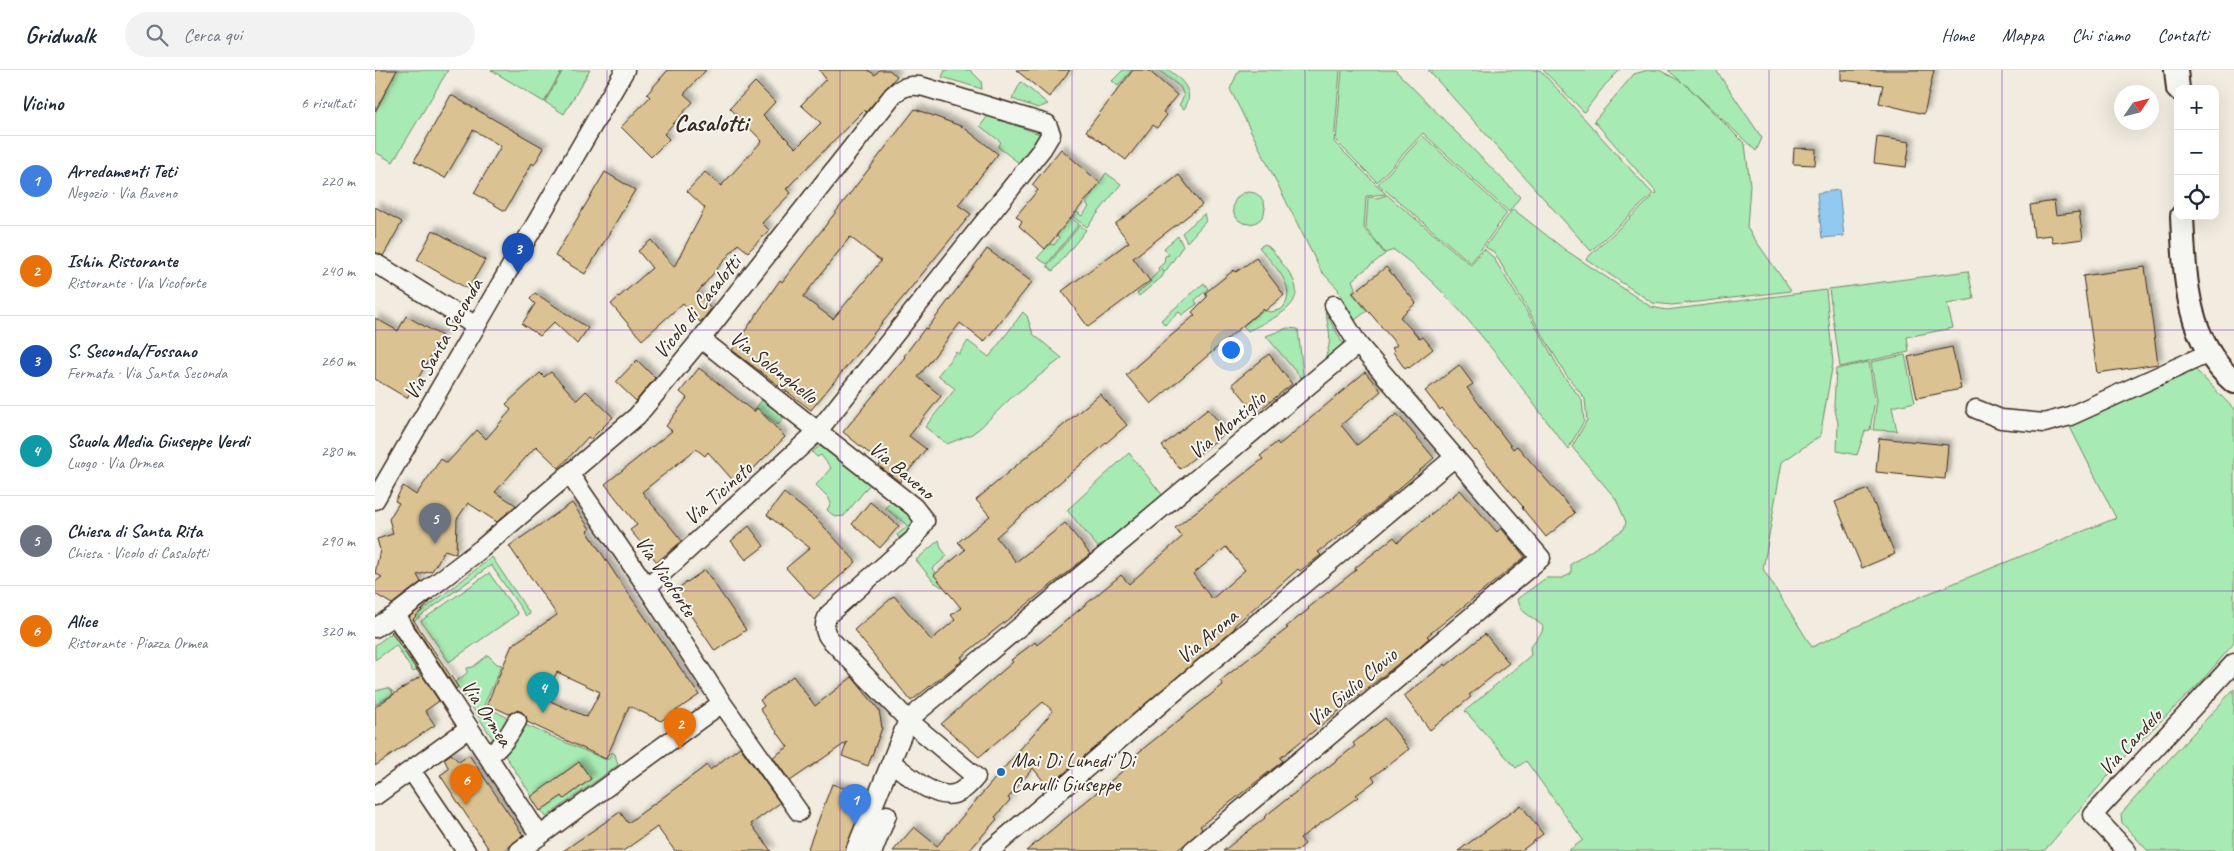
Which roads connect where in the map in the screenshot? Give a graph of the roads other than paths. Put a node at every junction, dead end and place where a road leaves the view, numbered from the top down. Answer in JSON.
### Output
{"nodes":[{"id":1,"x":625,"y":70,"type":"edge"},
{"id":2,"x":2176,"y":70,"type":"edge"},
{"id":3,"x":2178,"y":85,"type":"edge"},
{"id":4,"x":2182,"y":220,"type":"edge"},
{"id":5,"x":375,"y":263,"type":"edge"},
{"id":6,"x":1335,"y":305,"type":"dead end"},
{"id":7,"x":476,"y":326,"type":"junction"},
{"id":8,"x":701,"y":339,"type":"junction"},
{"id":9,"x":1358,"y":344,"type":"junction"},
{"id":10,"x":2209,"y":353,"type":"junction"},
{"id":11,"x":2234,"y":382,"type":"edge"},
{"id":12,"x":1976,"y":409,"type":"dead end"},
{"id":13,"x":818,"y":431,"type":"junction"},
{"id":14,"x":1455,"y":457,"type":"junction"},
{"id":15,"x":570,"y":474,"type":"junction"},
{"id":16,"x":375,"y":500,"type":"edge"},
{"id":17,"x":647,"y":587,"type":"junction"},
{"id":18,"x":395,"y":615,"type":"junction"},
{"id":19,"x":375,"y":628,"type":"edge"},
{"id":20,"x":2234,"y":663,"type":"edge"},
{"id":21,"x":722,"y":703,"type":"junction"},
{"id":22,"x":517,"y":720,"type":"dead end"},
{"id":23,"x":908,"y":720,"type":"junction"},
{"id":24,"x":469,"y":728,"type":"junction"},
{"id":25,"x":488,"y":756,"type":"junction"},
{"id":26,"x":891,"y":762,"type":"junction"},
{"id":27,"x":411,"y":770,"type":"junction"},
{"id":28,"x":375,"y":796,"type":"edge"},
{"id":29,"x":799,"y":812,"type":"dead end"},
{"id":30,"x":887,"y":815,"type":"dead end"},
{"id":31,"x":540,"y":836,"type":"junction"},
{"id":32,"x":866,"y":846,"type":"edge"},
{"id":33,"x":465,"y":851,"type":"edge"},
{"id":34,"x":519,"y":851,"type":"edge"},
{"id":35,"x":990,"y":851,"type":"edge"},
{"id":36,"x":1192,"y":851,"type":"edge"},
{"id":37,"x":2127,"y":851,"type":"edge"}],
"edges":[{"from":1,"to":7,"type":"street","name":"Via Santa Seconda"},
{"from":2,"to":3,"type":"main road"},
{"from":4,"to":10,"type":"main road"},
{"from":5,"to":7,"type":"street"},
{"from":6,"to":9,"type":"street"},
{"from":7,"to":16,"type":"street","name":"Via Santa Seconda"},
{"from":8,"to":13,"type":"street","name":"Via Solonghello"},
{"from":8,"to":13,"type":"street","name":"Vicolo di Casalotti"},
{"from":8,"to":15,"type":"street","name":"Vicolo di Casalotti"},
{"from":9,"to":14,"type":"street"},
{"from":9,"to":23,"type":"street","name":"Via Montiglio"},
{"from":10,"to":11,"type":"main road"},
{"from":10,"to":12,"type":"street"},
{"from":13,"to":17,"type":"street","name":"Via Ticineto"},
{"from":13,"to":23,"type":"street","name":"Via Baveno"},
{"from":14,"to":35,"type":"street","name":"Via Arona"},
{"from":14,"to":36,"type":"street","name":"Via Giulio Clovio"},
{"from":15,"to":17,"type":"street","name":"Via Vicoforte"},
{"from":15,"to":18,"type":"street","name":"Vicolo di Casalotti"},
{"from":17,"to":21,"type":"street","name":"Via Vicoforte"},
{"from":18,"to":19,"type":"street","name":"Vicolo di Casalotti"},
{"from":18,"to":24,"type":"street","name":"Via Ormea"},
{"from":20,"to":37,"type":"street","name":"Via Candelo"},
{"from":21,"to":29,"type":"street","name":"Via Vicoforte"},
{"from":21,"to":31,"type":"street"},
{"from":22,"to":25,"type":"street"},
{"from":23,"to":26,"type":"street"},
{"from":23,"to":26,"type":"street"},
{"from":24,"to":25,"type":"street","name":"Via Ormea"},
{"from":24,"to":27,"type":"street"},
{"from":25,"to":31,"type":"street","name":"Via Ormea"},
{"from":26,"to":32,"type":"street"},
{"from":27,"to":28,"type":"street"},
{"from":27,"to":33,"type":"street"},
{"from":30,"to":32,"type":"street"},
{"from":31,"to":34,"type":"street"}]}
